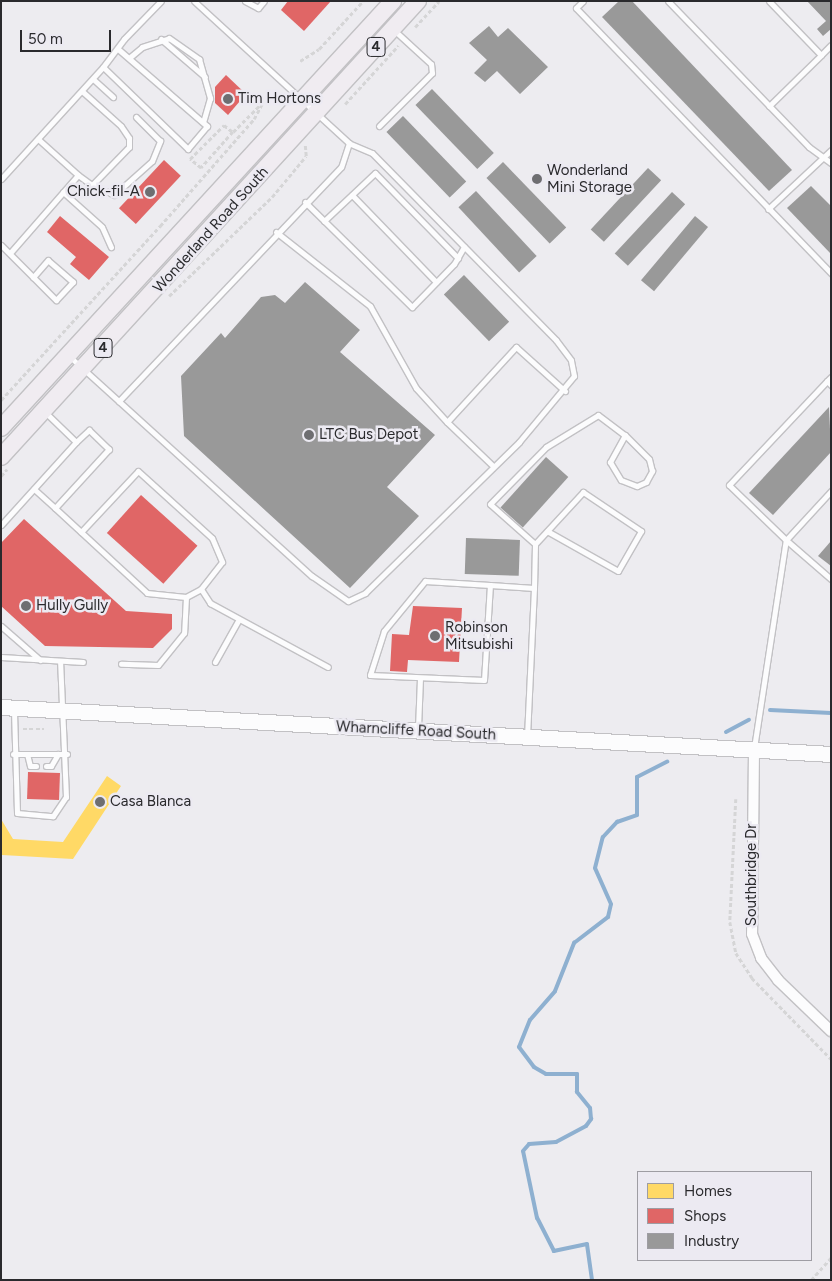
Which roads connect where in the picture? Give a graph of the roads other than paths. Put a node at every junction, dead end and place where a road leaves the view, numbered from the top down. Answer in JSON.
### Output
{"nodes":[{"id":1,"x":161,"y":1,"type":"edge"},
{"id":2,"x":194,"y":1,"type":"edge"},
{"id":3,"x":245,"y":1,"type":"edge"},
{"id":4,"x":264,"y":1,"type":"edge"},
{"id":5,"x":393,"y":1,"type":"edge"},
{"id":6,"x":418,"y":1,"type":"edge"},
{"id":7,"x":583,"y":1,"type":"edge"},
{"id":8,"x":668,"y":1,"type":"edge"},
{"id":9,"x":769,"y":1,"type":"edge"},
{"id":10,"x":399,"y":34,"type":"junction"},
{"id":11,"x":160,"y":38,"type":"junction"},
{"id":12,"x":831,"y":45,"type":"edge"},
{"id":13,"x":118,"y":49,"type":"junction"},
{"id":14,"x":821,"y":55,"type":"junction"},
{"id":15,"x":129,"y":58,"type":"junction"},
{"id":16,"x":103,"y":67,"type":"junction"},
{"id":17,"x":204,"y":77,"type":"junction"},
{"id":18,"x":93,"y":79,"type":"junction"},
{"id":19,"x":82,"y":91,"type":"junction"},
{"id":20,"x":113,"y":97,"type":"dead end"},
{"id":21,"x":302,"y":101,"type":"junction"},
{"id":22,"x":769,"y":106,"type":"junction"},
{"id":23,"x":317,"y":114,"type":"junction"},
{"id":24,"x":136,"y":117,"type":"dead end"},
{"id":25,"x":203,"y":122,"type":"junction"},
{"id":26,"x":379,"y":126,"type":"dead end"},
{"id":27,"x":38,"y":139,"type":"junction"},
{"id":28,"x":349,"y":143,"type":"junction"},
{"id":29,"x":831,"y":150,"type":"edge"},
{"id":30,"x":823,"y":158,"type":"junction"},
{"id":31,"x":831,"y":163,"type":"edge"},
{"id":32,"x":78,"y":175,"type":"junction"},
{"id":33,"x":1,"y":179,"type":"edge"},
{"id":34,"x":92,"y":185,"type":"junction"},
{"id":35,"x":63,"y":192,"type":"junction"},
{"id":36,"x":352,"y":195,"type":"junction"},
{"id":37,"x":305,"y":202,"type":"junction"},
{"id":38,"x":768,"y":209,"type":"junction"},
{"id":39,"x":324,"y":221,"type":"junction"},
{"id":40,"x":276,"y":232,"type":"junction"},
{"id":41,"x":1,"y":245,"type":"edge"},
{"id":42,"x":111,"y":247,"type":"dead end"},
{"id":43,"x":464,"y":247,"type":"junction"},
{"id":44,"x":10,"y":252,"type":"junction"},
{"id":45,"x":458,"y":258,"type":"junction"},
{"id":46,"x":831,"y":273,"type":"edge"},
{"id":47,"x":33,"y":277,"type":"junction"},
{"id":48,"x":436,"y":282,"type":"junction"},
{"id":49,"x":69,"y":356,"type":"junction"},
{"id":50,"x":84,"y":369,"type":"junction"},
{"id":51,"x":829,"y":381,"type":"edge"},
{"id":52,"x":565,"y":391,"type":"junction"},
{"id":53,"x":119,"y":401,"type":"junction"},
{"id":54,"x":44,"y":412,"type":"junction"},
{"id":55,"x":447,"y":422,"type":"junction"},
{"id":56,"x":1,"y":428,"type":"edge"},
{"id":57,"x":626,"y":436,"type":"junction"},
{"id":58,"x":76,"y":442,"type":"junction"},
{"id":59,"x":6,"y":462,"type":"edge"},
{"id":60,"x":492,"y":465,"type":"junction"},
{"id":61,"x":34,"y":489,"type":"junction"},
{"id":62,"x":831,"y":492,"type":"edge"},
{"id":63,"x":55,"y":508,"type":"junction"},
{"id":64,"x":1,"y":525,"type":"edge"},
{"id":65,"x":547,"y":531,"type":"junction"},
{"id":66,"x":81,"y":532,"type":"junction"},
{"id":67,"x":786,"y":540,"type":"junction"},
{"id":68,"x":535,"y":544,"type":"junction"},
{"id":69,"x":831,"y":579,"type":"edge"},
{"id":70,"x":490,"y":585,"type":"junction"},
{"id":71,"x":534,"y":588,"type":"junction"},
{"id":72,"x":201,"y":590,"type":"junction"},
{"id":73,"x":186,"y":597,"type":"junction"},
{"id":74,"x":239,"y":619,"type":"junction"},
{"id":75,"x":1,"y":626,"type":"edge"},
{"id":76,"x":1,"y":657,"type":"edge"},
{"id":77,"x":40,"y":660,"type":"junction"},
{"id":78,"x":60,"y":662,"type":"junction"},
{"id":79,"x":83,"y":662,"type":"dead end"},
{"id":80,"x":215,"y":662,"type":"dead end"},
{"id":81,"x":121,"y":664,"type":"dead end"},
{"id":82,"x":328,"y":667,"type":"dead end"},
{"id":83,"x":420,"y":679,"type":"junction"},
{"id":84,"x":8,"y":707,"type":"edge"},
{"id":85,"x":65,"y":710,"type":"junction"},
{"id":86,"x":418,"y":731,"type":"junction"},
{"id":87,"x":527,"y":737,"type":"junction"},
{"id":88,"x":754,"y":750,"type":"junction"},
{"id":89,"x":13,"y":754,"type":"junction"},
{"id":90,"x":27,"y":754,"type":"junction"},
{"id":91,"x":58,"y":754,"type":"junction"},
{"id":92,"x":67,"y":754,"type":"junction"},
{"id":93,"x":831,"y":754,"type":"edge"},
{"id":94,"x":36,"y":766,"type":"dead end"},
{"id":95,"x":46,"y":766,"type":"dead end"},
{"id":96,"x":831,"y":1031,"type":"edge"}],
"edges":[{"from":1,"to":13,"type":"lane"},
{"from":2,"to":21,"type":"lane"},
{"from":3,"to":4,"type":"lane"},
{"from":5,"to":21,"type":"main road","name":"Wonderland Road South","number":"4"},
{"from":6,"to":10,"type":"main road","name":"Wonderland Road South","number":"4"},
{"from":7,"to":38,"type":"lane"},
{"from":8,"to":22,"type":"lane"},
{"from":9,"to":14,"type":"lane"},
{"from":10,"to":23,"type":"main road","name":"Wonderland Road South","number":"4"},
{"from":10,"to":26,"type":"lane"},
{"from":11,"to":15,"type":"lane"},
{"from":11,"to":17,"type":"lane"},
{"from":11,"to":17,"type":"lane"},
{"from":12,"to":14,"type":"lane"},
{"from":13,"to":15,"type":"lane"},
{"from":13,"to":16,"type":"lane"},
{"from":14,"to":22,"type":"lane"},
{"from":15,"to":25,"type":"lane"},
{"from":16,"to":18,"type":"lane"},
{"from":16,"to":25,"type":"lane"},
{"from":17,"to":25,"type":"lane"},
{"from":18,"to":19,"type":"lane"},
{"from":18,"to":20,"type":"lane"},
{"from":19,"to":27,"type":"lane"},
{"from":19,"to":34,"type":"lane"},
{"from":21,"to":23,"type":"lane"},
{"from":21,"to":49,"type":"main road","name":"Wonderland Road South","number":"4"},
{"from":22,"to":30,"type":"lane"},
{"from":23,"to":28,"type":"lane"},
{"from":23,"to":50,"type":"main road","name":"Wonderland Road South","number":"4"},
{"from":24,"to":34,"type":"lane"},
{"from":27,"to":32,"type":"lane"},
{"from":27,"to":33,"type":"lane"},
{"from":28,"to":37,"type":"lane"},
{"from":28,"to":43,"type":"lane"},
{"from":29,"to":30,"type":"lane"},
{"from":30,"to":31,"type":"lane"},
{"from":30,"to":38,"type":"lane"},
{"from":32,"to":34,"type":"lane"},
{"from":32,"to":35,"type":"lane"},
{"from":35,"to":42,"type":"lane"},
{"from":35,"to":44,"type":"lane"},
{"from":36,"to":39,"type":"lane"},
{"from":36,"to":45,"type":"lane"},
{"from":36,"to":48,"type":"lane"},
{"from":37,"to":39,"type":"lane"},
{"from":37,"to":40,"type":"lane"},
{"from":38,"to":46,"type":"lane"},
{"from":39,"to":48,"type":"lane"},
{"from":40,"to":53,"type":"lane"},
{"from":40,"to":55,"type":"lane"},
{"from":41,"to":44,"type":"lane"},
{"from":43,"to":45,"type":"lane"},
{"from":43,"to":52,"type":"lane"},
{"from":44,"to":47,"type":"lane"},
{"from":45,"to":48,"type":"lane"},
{"from":47,"to":47,"type":"lane"},
{"from":49,"to":50,"type":"lane"},
{"from":49,"to":56,"type":"main road","name":"Wonderland Road South","number":"4"},
{"from":50,"to":53,"type":"lane"},
{"from":50,"to":54,"type":"main road","name":"Wonderland Road South","number":"4"},
{"from":51,"to":67,"type":"lane"},
{"from":52,"to":55,"type":"lane"},
{"from":52,"to":60,"type":"lane"},
{"from":53,"to":60,"type":"lane"},
{"from":54,"to":58,"type":"lane"},
{"from":54,"to":59,"type":"main road","name":"Wonderland Road South","number":"4"},
{"from":55,"to":60,"type":"lane"},
{"from":57,"to":57,"type":"lane"},
{"from":57,"to":68,"type":"lane"},
{"from":58,"to":61,"type":"lane"},
{"from":58,"to":63,"type":"lane"},
{"from":61,"to":63,"type":"lane"},
{"from":61,"to":64,"type":"lane"},
{"from":62,"to":67,"type":"lane"},
{"from":63,"to":66,"type":"lane"},
{"from":65,"to":65,"type":"lane"},
{"from":65,"to":68,"type":"lane"},
{"from":66,"to":72,"type":"lane"},
{"from":66,"to":73,"type":"lane"},
{"from":67,"to":69,"type":"lane"},
{"from":67,"to":88,"type":"lane"},
{"from":68,"to":71,"type":"lane"},
{"from":70,"to":71,"type":"lane"},
{"from":70,"to":83,"type":"lane"},
{"from":70,"to":83,"type":"lane"},
{"from":71,"to":87,"type":"lane"},
{"from":72,"to":73,"type":"lane"},
{"from":72,"to":74,"type":"lane"},
{"from":73,"to":81,"type":"lane"},
{"from":74,"to":80,"type":"lane"},
{"from":74,"to":82,"type":"lane"},
{"from":75,"to":77,"type":"lane"},
{"from":76,"to":77,"type":"lane"},
{"from":77,"to":78,"type":"lane"},
{"from":78,"to":79,"type":"lane"},
{"from":78,"to":85,"type":"lane"},
{"from":83,"to":86,"type":"lane"},
{"from":84,"to":85,"type":"main road","name":"Wharncliffe Road South"},
{"from":84,"to":89,"type":"lane"},
{"from":85,"to":86,"type":"main road","name":"Wharncliffe Road South"},
{"from":85,"to":92,"type":"lane"},
{"from":86,"to":87,"type":"main road","name":"Wharncliffe Road South"},
{"from":87,"to":88,"type":"main road","name":"Wharncliffe Road South"},
{"from":88,"to":93,"type":"main road","name":"Wharncliffe Road South"},
{"from":88,"to":96,"type":"street","name":"Southbridge Dr"},
{"from":89,"to":90,"type":"lane"},
{"from":89,"to":92,"type":"lane"},
{"from":90,"to":91,"type":"lane"},
{"from":90,"to":94,"type":"lane"},
{"from":91,"to":92,"type":"lane"},
{"from":91,"to":95,"type":"lane"}]}
